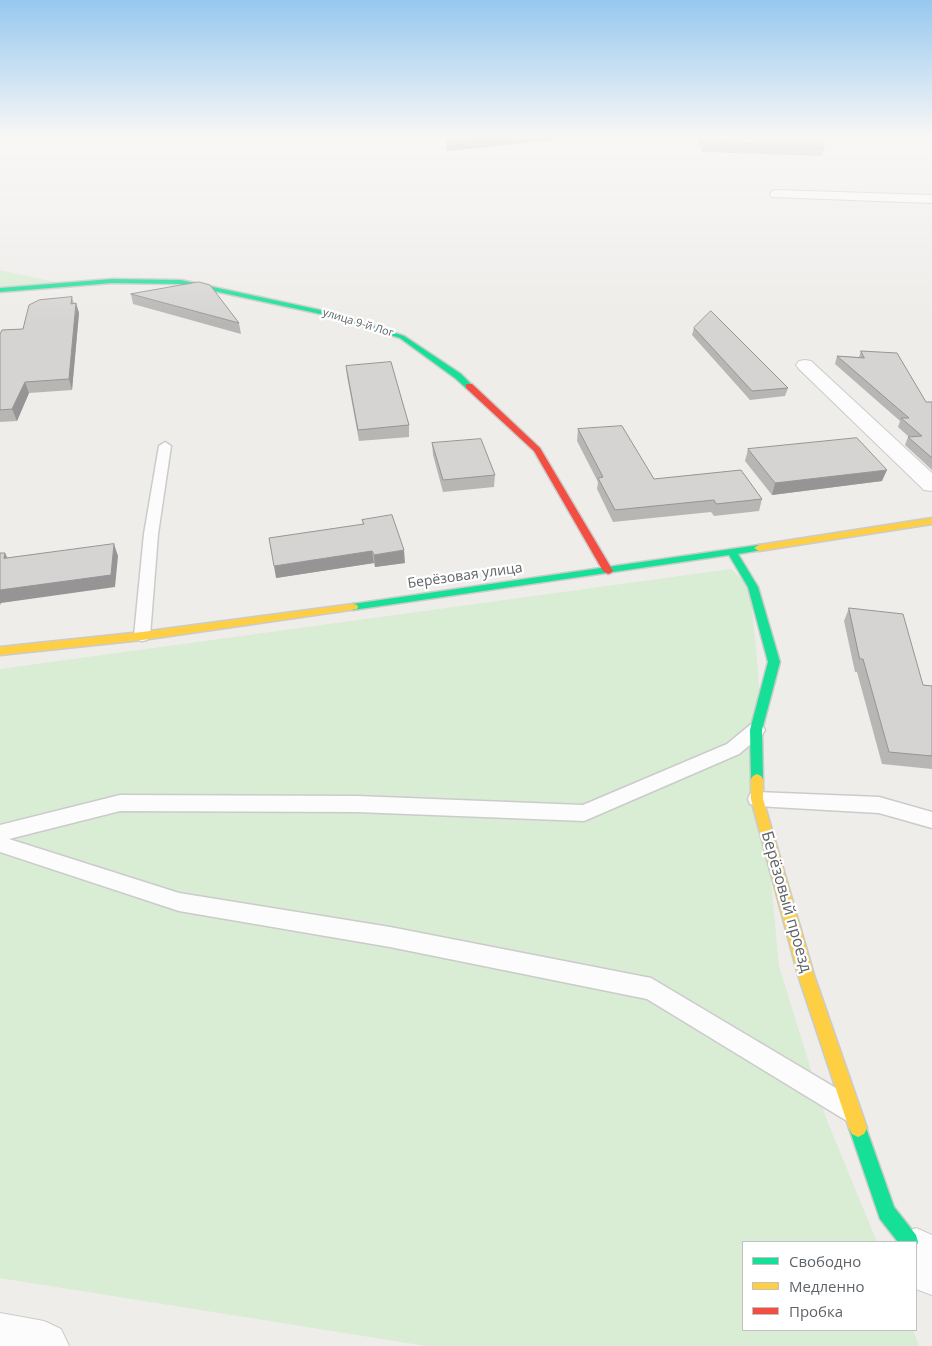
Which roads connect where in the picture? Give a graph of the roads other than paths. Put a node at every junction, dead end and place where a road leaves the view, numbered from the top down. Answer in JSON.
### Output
{"nodes":[{"id":1,"x":0,"y":290,"type":"edge"},
{"id":2,"x":805,"y":365,"type":"dead end"},
{"id":3,"x":165,"y":446,"type":"dead end"},
{"id":4,"x":932,"y":485,"type":"edge"},
{"id":5,"x":932,"y":521,"type":"edge"},
{"id":6,"x":733,"y":553,"type":"junction"},
{"id":7,"x":608,"y":571,"type":"junction"},
{"id":8,"x":142,"y":636,"type":"junction"},
{"id":9,"x":0,"y":651,"type":"edge"},
{"id":10,"x":756,"y":730,"type":"junction"},
{"id":11,"x":757,"y":799,"type":"junction"},
{"id":12,"x":932,"y":820,"type":"edge"},
{"id":13,"x":0,"y":833,"type":"edge"},
{"id":14,"x":0,"y":844,"type":"edge"},
{"id":15,"x":853,"y":1113,"type":"junction"},
{"id":16,"x":908,"y":1241,"type":"edge"},
{"id":17,"x":917,"y":1252,"type":"edge"},
{"id":18,"x":932,"y":1272,"type":"edge"},
{"id":19,"x":0,"y":1338,"type":"edge"},
{"id":20,"x":44,"y":1346,"type":"edge"}],
"edges":[{"from":1,"to":7,"type":"street","name":"улица 9-й Лог"},
{"from":2,"to":4,"type":"street"},
{"from":3,"to":8,"type":"lane"},
{"from":5,"to":6,"type":"street","name":"Берёзовая улица"},
{"from":6,"to":7,"type":"street","name":"Берёзовая улица"},
{"from":6,"to":10,"type":"street","name":"Берёзовый проезд"},
{"from":7,"to":8,"type":"street","name":"Берёзовая улица"},
{"from":8,"to":9,"type":"street","name":"Берёзовая улица"},
{"from":10,"to":11,"type":"street","name":"Берёзовый проезд"},
{"from":10,"to":13,"type":"lane"},
{"from":11,"to":12,"type":"lane"},
{"from":11,"to":15,"type":"street","name":"Берёзовый проезд"},
{"from":14,"to":15,"type":"lane"},
{"from":15,"to":16,"type":"street","name":"Берёзовый проезд"},
{"from":17,"to":18,"type":"street"},
{"from":19,"to":20,"type":"street"}]}
